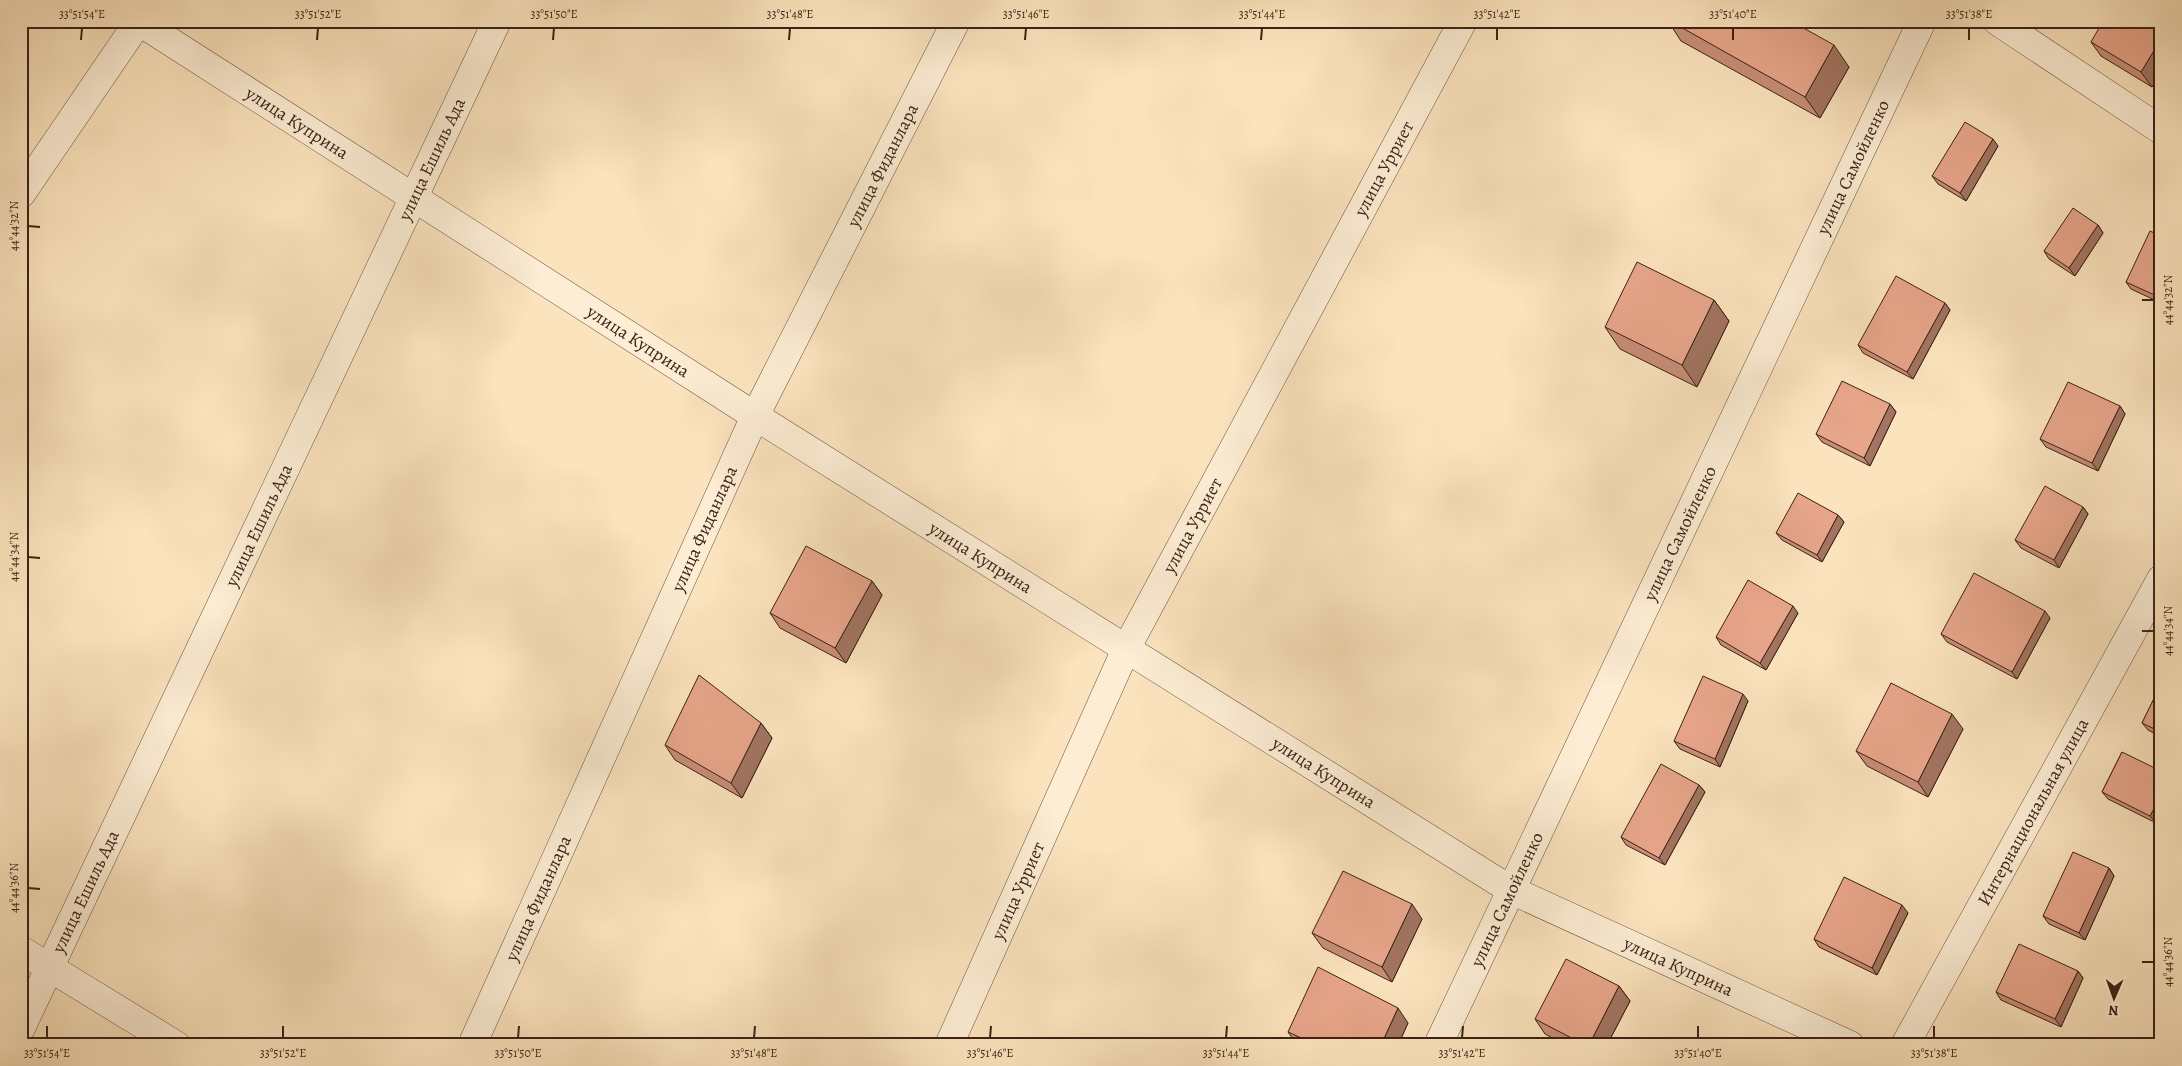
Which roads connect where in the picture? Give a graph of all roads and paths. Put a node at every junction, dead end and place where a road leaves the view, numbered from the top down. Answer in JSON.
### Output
{"nodes":[{"id":1,"x":139,"y":21,"type":"edge"},
{"id":2,"x":497,"y":21,"type":"edge"},
{"id":3,"x":956,"y":21,"type":"edge"},
{"id":4,"x":1463,"y":21,"type":"edge"},
{"id":5,"x":1922,"y":21,"type":"edge"},
{"id":6,"x":1997,"y":21,"type":"edge"},
{"id":7,"x":2161,"y":130,"type":"edge"},
{"id":8,"x":21,"y":194,"type":"edge"},
{"id":9,"x":415,"y":198,"type":"junction"},
{"id":10,"x":755,"y":416,"type":"junction"},
{"id":11,"x":2161,"y":578,"type":"edge"},
{"id":12,"x":1126,"y":649,"type":"junction"},
{"id":13,"x":1511,"y":890,"type":"junction"},
{"id":14,"x":21,"y":950,"type":"edge"},
{"id":15,"x":50,"y":967,"type":"junction"},
{"id":16,"x":21,"y":1028,"type":"edge"},
{"id":17,"x":176,"y":1045,"type":"edge"},
{"id":18,"x":472,"y":1045,"type":"edge"},
{"id":19,"x":948,"y":1045,"type":"edge"},
{"id":20,"x":1438,"y":1045,"type":"edge"},
{"id":21,"x":1850,"y":1045,"type":"edge"},
{"id":22,"x":1905,"y":1045,"type":"edge"}],
"edges":[{"from":1,"to":8,"type":"street"},
{"from":1,"to":9,"type":"street","name":"улица Куприна"},
{"from":2,"to":9,"type":"street","name":"улица Ешиль Ада"},
{"from":3,"to":10,"type":"street","name":"улица Фиданлара"},
{"from":4,"to":12,"type":"street","name":"улица Урриет"},
{"from":5,"to":13,"type":"street","name":"улица Самойленко"},
{"from":6,"to":7,"type":"street"},
{"from":9,"to":10,"type":"street","name":"улица Куприна"},
{"from":9,"to":15,"type":"street","name":"улица Ешиль Ада"},
{"from":10,"to":12,"type":"street","name":"улица Куприна"},
{"from":10,"to":18,"type":"street","name":"улица Фиданлара"},
{"from":11,"to":22,"type":"street","name":"Интернациональная улица"},
{"from":12,"to":13,"type":"street","name":"улица Куприна"},
{"from":12,"to":19,"type":"street","name":"улица Урриет"},
{"from":13,"to":20,"type":"street","name":"улица Самойленко"},
{"from":13,"to":21,"type":"street","name":"улица Куприна"},
{"from":14,"to":15,"type":"street"},
{"from":15,"to":16,"type":"street","name":"улица Ешиль Ада"},
{"from":15,"to":17,"type":"street"}]}
